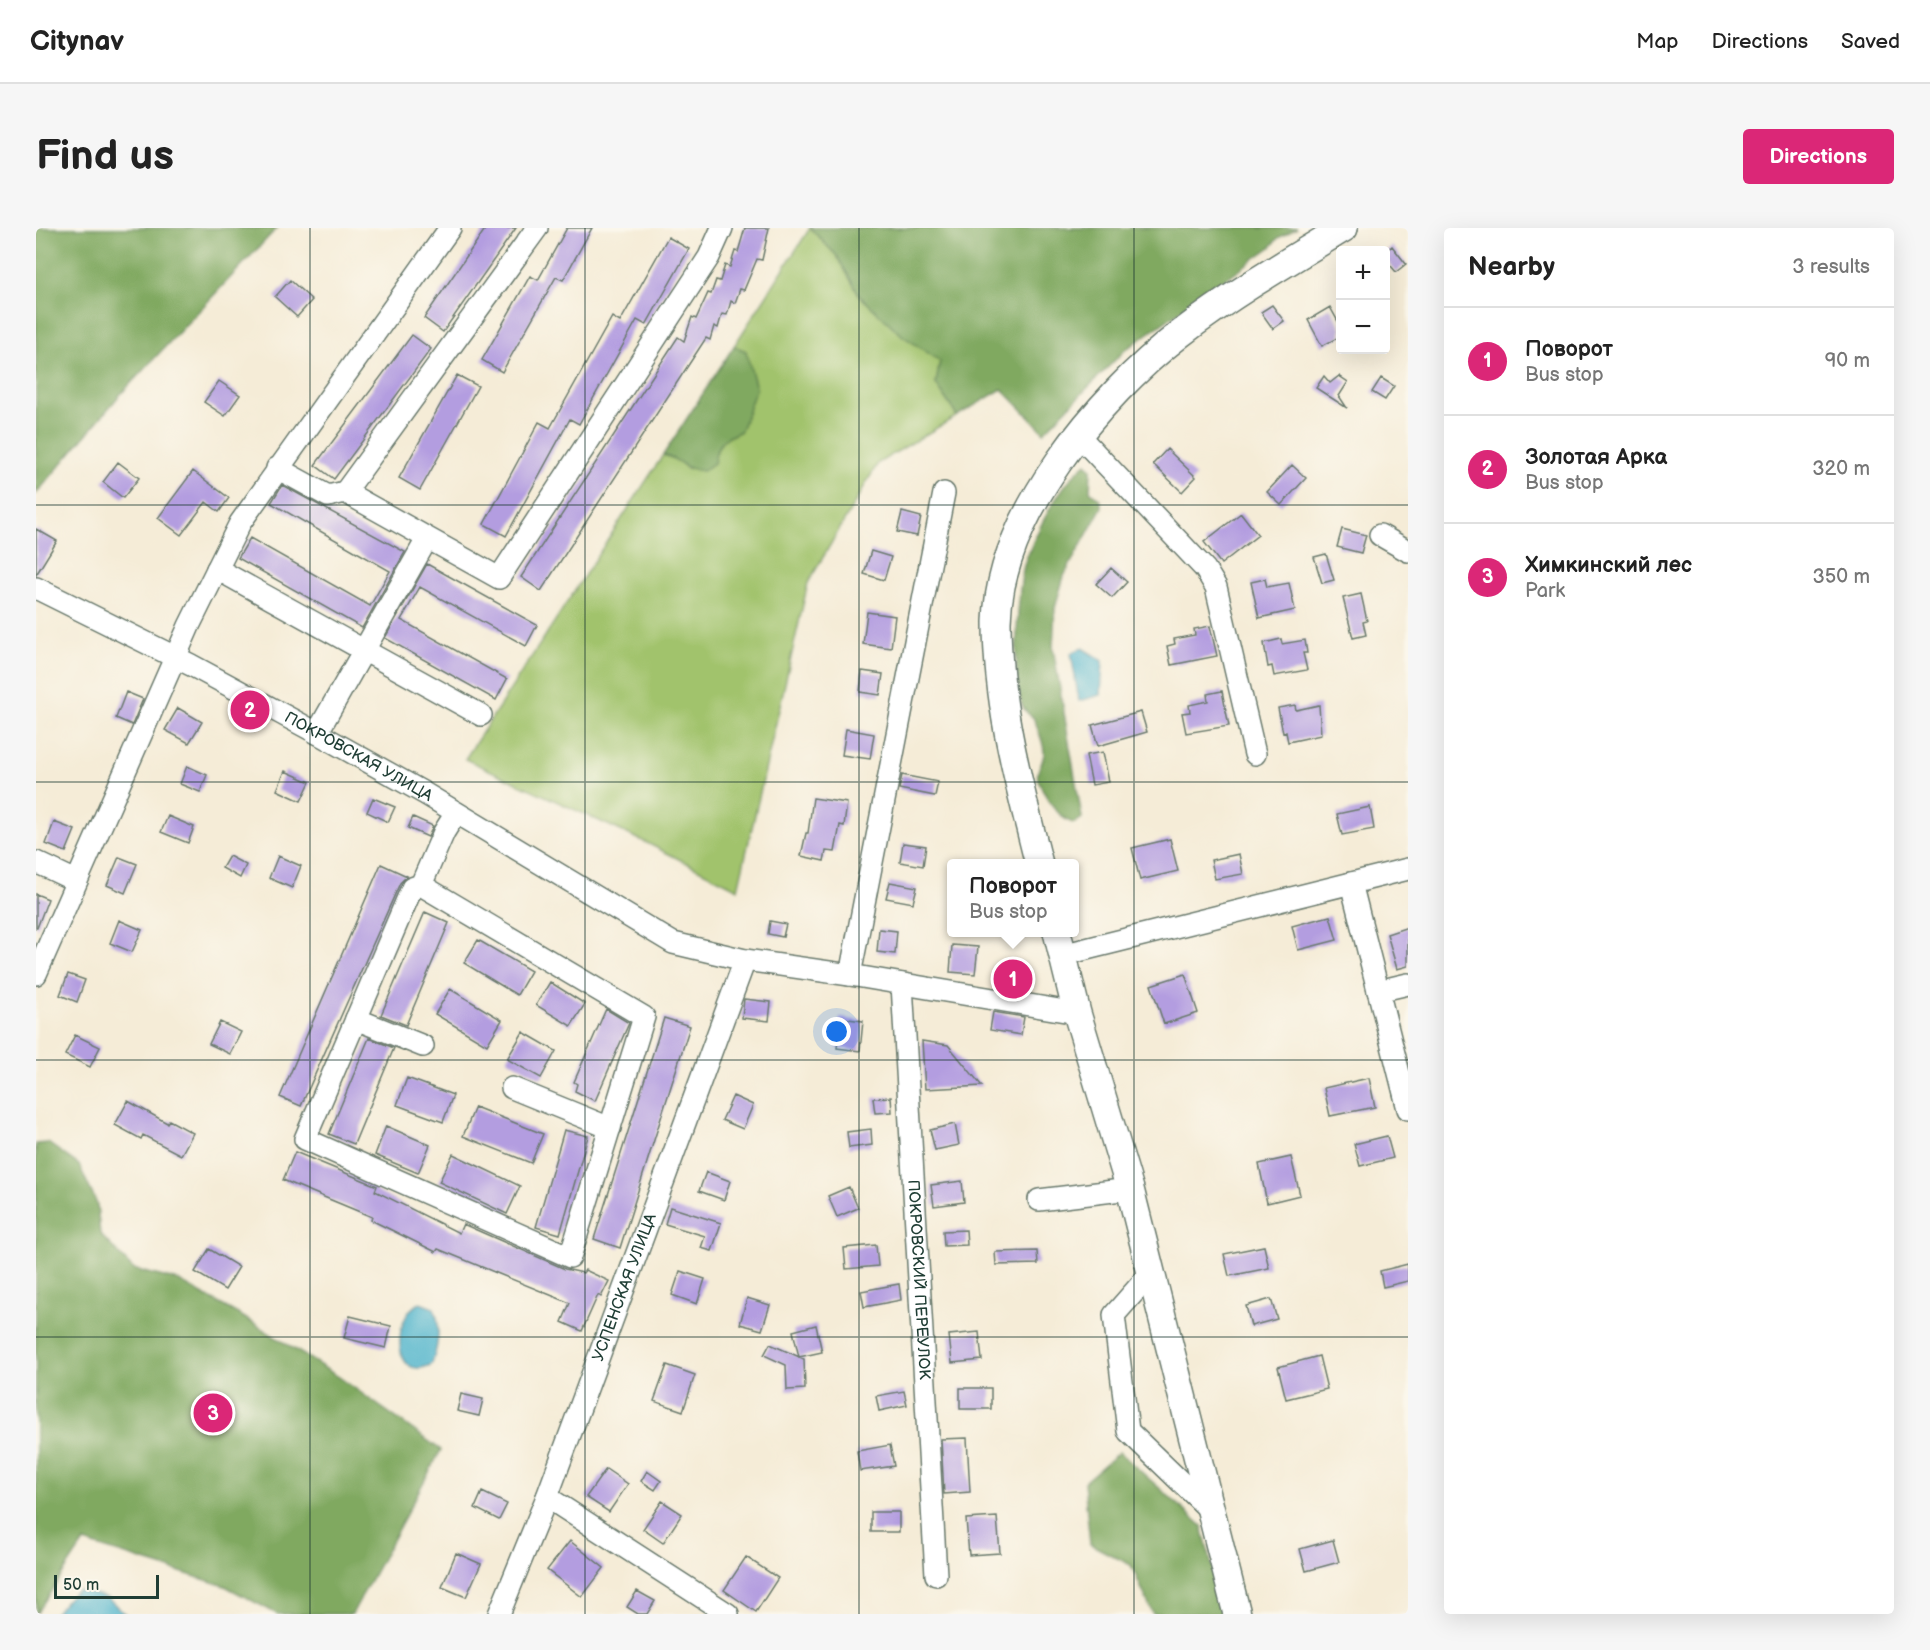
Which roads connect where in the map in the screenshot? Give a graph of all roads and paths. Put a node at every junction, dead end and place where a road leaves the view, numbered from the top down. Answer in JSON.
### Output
{"nodes":[{"id":1,"x":450,"y":228,"type":"edge"},
{"id":2,"x":537,"y":228,"type":"edge"},
{"id":3,"x":722,"y":228,"type":"edge"},
{"id":4,"x":1338,"y":230,"type":"edge"},
{"id":5,"x":1079,"y":436,"type":"junction"},
{"id":6,"x":277,"y":468,"type":"junction"},
{"id":7,"x":345,"y":492,"type":"junction"},
{"id":8,"x":944,"y":493,"type":"dead end"},
{"id":9,"x":1380,"y":535,"type":"dead end"},
{"id":10,"x":427,"y":539,"type":"junction"},
{"id":11,"x":1408,"y":551,"type":"edge"},
{"id":12,"x":217,"y":569,"type":"junction"},
{"id":13,"x":36,"y":588,"type":"edge"},
{"id":14,"x":366,"y":651,"type":"junction"},
{"id":15,"x":176,"y":657,"type":"junction"},
{"id":16,"x":481,"y":716,"type":"dead end"},
{"id":17,"x":317,"y":733,"type":"junction"},
{"id":18,"x":1255,"y":754,"type":"dead end"},
{"id":19,"x":456,"y":813,"type":"junction"},
{"id":20,"x":1038,"y":859,"type":"edge"},
{"id":21,"x":36,"y":862,"type":"edge"},
{"id":22,"x":1408,"y":869,"type":"edge"},
{"id":23,"x":76,"y":881,"type":"junction"},
{"id":24,"x":1351,"y":883,"type":"junction"},
{"id":25,"x":421,"y":885,"type":"junction"},
{"id":26,"x":1059,"y":944,"type":"edge"},
{"id":27,"x":745,"y":960,"type":"junction"},
{"id":28,"x":36,"y":974,"type":"edge"},
{"id":29,"x":850,"y":975,"type":"junction"},
{"id":30,"x":902,"y":984,"type":"junction"},
{"id":31,"x":1408,"y":984,"type":"edge"},
{"id":32,"x":1378,"y":991,"type":"junction"},
{"id":33,"x":1077,"y":1013,"type":"junction"},
{"id":34,"x":356,"y":1019,"type":"junction"},
{"id":35,"x":423,"y":1046,"type":"dead end"},
{"id":36,"x":512,"y":1088,"type":"dead end"},
{"id":37,"x":1408,"y":1109,"type":"edge"},
{"id":38,"x":609,"y":1128,"type":"junction"},
{"id":39,"x":1130,"y":1189,"type":"junction"},
{"id":40,"x":1038,"y":1200,"type":"dead end"},
{"id":41,"x":1151,"y":1273,"type":"junction"},
{"id":42,"x":547,"y":1497,"type":"junction"},
{"id":43,"x":1211,"y":1511,"type":"junction"},
{"id":44,"x":936,"y":1575,"type":"dead end"},
{"id":45,"x":499,"y":1614,"type":"edge"},
{"id":46,"x":728,"y":1614,"type":"edge"},
{"id":47,"x":1237,"y":1614,"type":"edge"}],
"edges":[{"from":1,"to":6,"type":"street"},
{"from":2,"to":7,"type":"street"},
{"from":3,"to":10,"type":"street"},
{"from":4,"to":5,"type":"main road"},
{"from":5,"to":18,"type":"street"},
{"from":5,"to":20,"type":"main road"},
{"from":6,"to":7,"type":"street"},
{"from":6,"to":12,"type":"street"},
{"from":7,"to":10,"type":"street"},
{"from":8,"to":29,"type":"street"},
{"from":9,"to":11,"type":"street"},
{"from":10,"to":14,"type":"street"},
{"from":12,"to":14,"type":"street"},
{"from":12,"to":15,"type":"street"},
{"from":13,"to":15,"type":"street","name":"ПОКРОВСКАЯ УЛИЦА"},
{"from":14,"to":16,"type":"street"},
{"from":14,"to":17,"type":"street"},
{"from":15,"to":17,"type":"street","name":"ПОКРОВСКАЯ УЛИЦА"},
{"from":15,"to":23,"type":"street"},
{"from":17,"to":19,"type":"street","name":"ПОКРОВСКАЯ УЛИЦА"},
{"from":19,"to":25,"type":"street"},
{"from":19,"to":27,"type":"street","name":"ПОКРОВСКАЯ УЛИЦА"},
{"from":21,"to":23,"type":"street"},
{"from":22,"to":24,"type":"street"},
{"from":23,"to":28,"type":"street"},
{"from":24,"to":26,"type":"street"},
{"from":24,"to":32,"type":"street"},
{"from":25,"to":34,"type":"street"},
{"from":25,"to":38,"type":"street"},
{"from":26,"to":33,"type":"main road"},
{"from":27,"to":29,"type":"street","name":"ПОКРОВСКАЯ УЛИЦА"},
{"from":27,"to":42,"type":"street","name":"УСПЕНСКАЯ УЛИЦА"},
{"from":29,"to":30,"type":"street","name":"ПОКРОВСКАЯ УЛИЦА"},
{"from":30,"to":33,"type":"street","name":"ПОКРОВСКАЯ УЛИЦА"},
{"from":30,"to":44,"type":"street","name":"ПОКРОВСКИЙ ПЕРЕУЛОК"},
{"from":31,"to":32,"type":"street"},
{"from":32,"to":37,"type":"street"},
{"from":33,"to":39,"type":"main road"},
{"from":34,"to":35,"type":"street"},
{"from":34,"to":38,"type":"street"},
{"from":36,"to":38,"type":"street"},
{"from":39,"to":40,"type":"street"},
{"from":39,"to":41,"type":"main road"},
{"from":41,"to":43,"type":"main road"},
{"from":41,"to":43,"type":"street"},
{"from":42,"to":45,"type":"street","name":"УСПЕНСКАЯ УЛИЦА"},
{"from":42,"to":46,"type":"street"},
{"from":43,"to":47,"type":"main road"}]}
